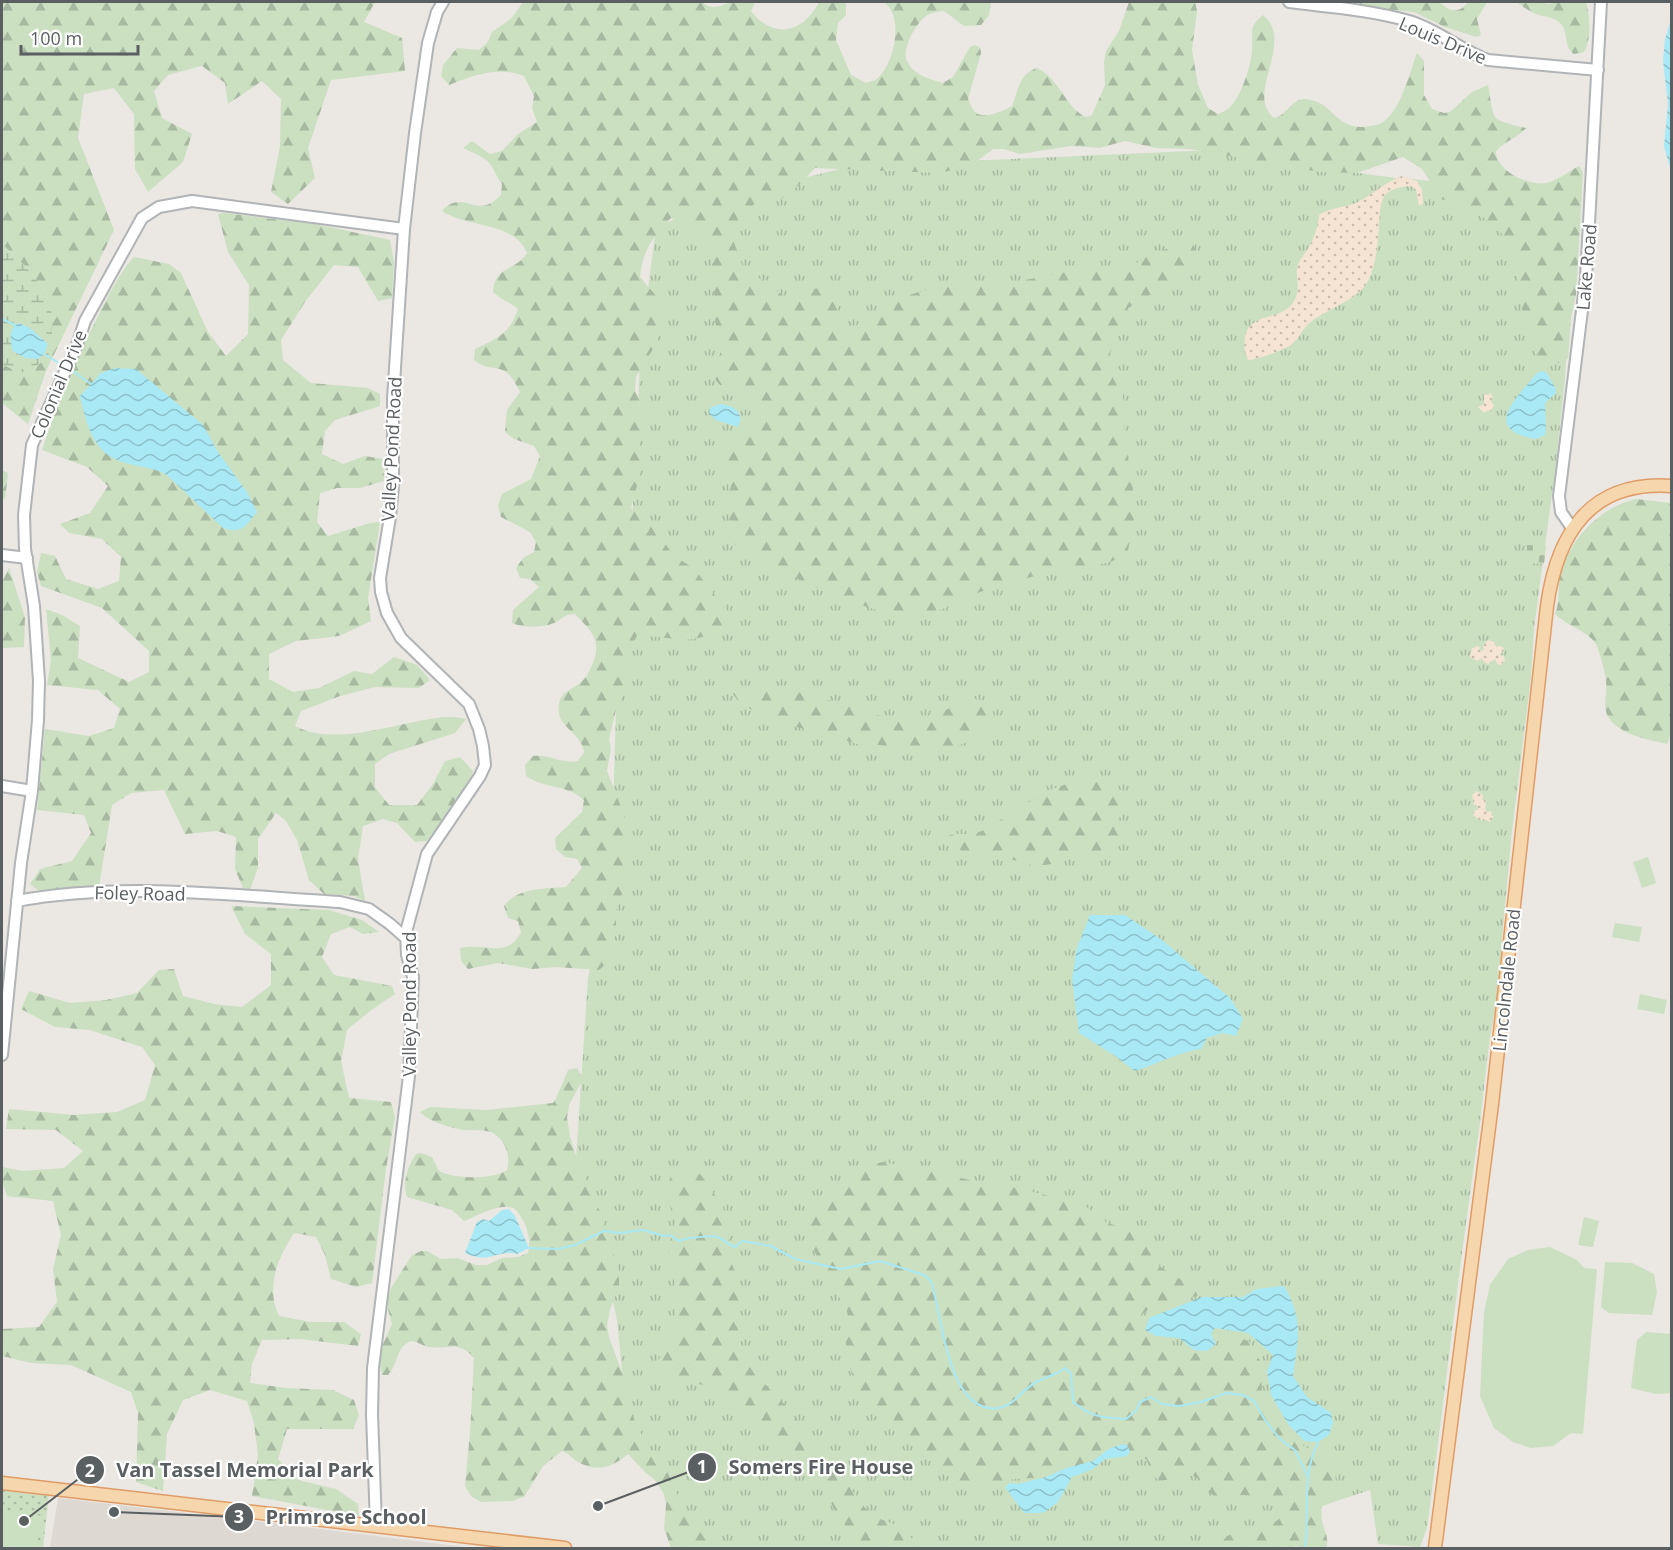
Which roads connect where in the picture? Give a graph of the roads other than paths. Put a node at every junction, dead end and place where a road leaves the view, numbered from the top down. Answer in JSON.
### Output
{"nodes":[{"id":1,"x":443,"y":2,"type":"edge"},
{"id":2,"x":1289,"y":2,"type":"edge"},
{"id":3,"x":1601,"y":2,"type":"edge"},
{"id":4,"x":1598,"y":70,"type":"junction"},
{"id":5,"x":404,"y":229,"type":"junction"},
{"id":6,"x":1671,"y":486,"type":"edge"},
{"id":7,"x":1572,"y":528,"type":"junction"},
{"id":8,"x":2,"y":555,"type":"edge"},
{"id":9,"x":27,"y":558,"type":"junction"},
{"id":10,"x":2,"y":786,"type":"edge"},
{"id":11,"x":32,"y":791,"type":"junction"},
{"id":12,"x":17,"y":901,"type":"junction"},
{"id":13,"x":407,"y":939,"type":"junction"},
{"id":14,"x":2,"y":1055,"type":"edge"},
{"id":15,"x":2,"y":1483,"type":"edge"},
{"id":16,"x":376,"y":1525,"type":"junction"},
{"id":17,"x":565,"y":1548,"type":"edge"},
{"id":18,"x":1435,"y":1548,"type":"edge"}],
"edges":[{"from":1,"to":5,"type":"street","name":"Valley Pond Road"},
{"from":2,"to":4,"type":"street","name":"Louis Drive"},
{"from":3,"to":4,"type":"street","name":"Lake Road"},
{"from":4,"to":7,"type":"street","name":"Lake Road"},
{"from":5,"to":9,"type":"street","name":"Colonial Drive"},
{"from":5,"to":13,"type":"street","name":"Valley Pond Road"},
{"from":6,"to":7,"type":"main road","name":"Lincolndale Road"},
{"from":7,"to":18,"type":"main road","name":"Lincolndale Road"},
{"from":8,"to":9,"type":"street"},
{"from":9,"to":11,"type":"street","name":"Colonial Drive"},
{"from":10,"to":11,"type":"street"},
{"from":11,"to":12,"type":"street","name":"Colonial Drive"},
{"from":12,"to":13,"type":"street","name":"Foley Road"},
{"from":12,"to":14,"type":"street"},
{"from":13,"to":16,"type":"street","name":"Valley Pond Road"},
{"from":15,"to":16,"type":"main road"},
{"from":16,"to":17,"type":"main road"}]}
